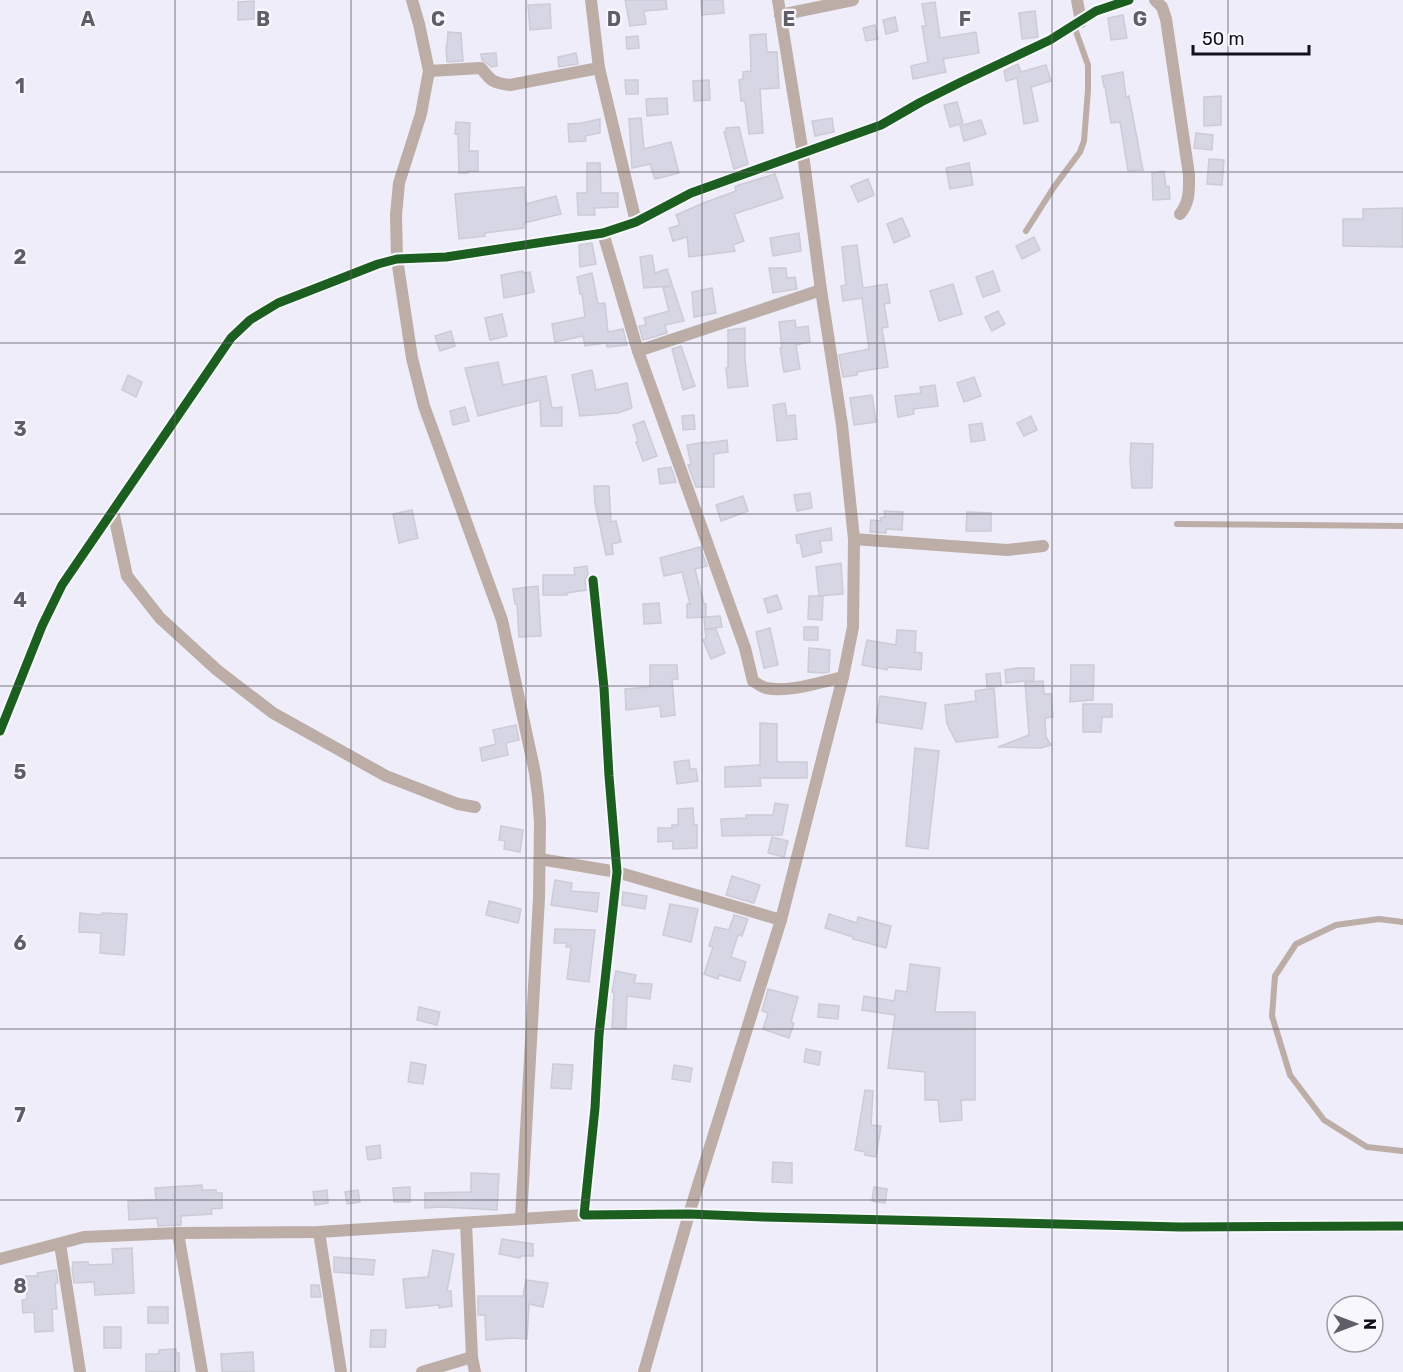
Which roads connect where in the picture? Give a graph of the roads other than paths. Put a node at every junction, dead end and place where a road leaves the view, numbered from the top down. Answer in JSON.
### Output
{"nodes":[{"id":1,"x":412,"y":0,"type":"edge"},
{"id":2,"x":591,"y":0,"type":"edge"},
{"id":3,"x":778,"y":0,"type":"edge"},
{"id":4,"x":853,"y":0,"type":"edge"},
{"id":5,"x":1077,"y":0,"type":"edge"},
{"id":6,"x":1129,"y":0,"type":"edge"},
{"id":7,"x":1155,"y":0,"type":"edge"},
{"id":8,"x":780,"y":15,"type":"junction"},
{"id":9,"x":1077,"y":24,"type":"junction"},
{"id":10,"x":599,"y":68,"type":"junction"},
{"id":11,"x":429,"y":71,"type":"junction"},
{"id":12,"x":803,"y":154,"type":"junction"},
{"id":13,"x":1180,"y":213,"type":"dead end"},
{"id":14,"x":636,"y":222,"type":"junction"},
{"id":15,"x":1026,"y":231,"type":"dead end"},
{"id":16,"x":603,"y":233,"type":"junction"},
{"id":17,"x":397,"y":259,"type":"junction"},
{"id":18,"x":821,"y":290,"type":"junction"},
{"id":19,"x":638,"y":351,"type":"junction"},
{"id":20,"x":113,"y":511,"type":"junction"},
{"id":21,"x":1177,"y":524,"type":"dead end"},
{"id":22,"x":1403,"y":526,"type":"edge"},
{"id":23,"x":854,"y":539,"type":"junction"},
{"id":24,"x":1043,"y":546,"type":"dead end"},
{"id":25,"x":593,"y":580,"type":"dead end"},
{"id":26,"x":843,"y":677,"type":"junction"},
{"id":27,"x":0,"y":731,"type":"edge"},
{"id":28,"x":475,"y":807,"type":"dead end"},
{"id":29,"x":540,"y":859,"type":"junction"},
{"id":30,"x":617,"y":872,"type":"junction"},
{"id":31,"x":781,"y":920,"type":"junction"},
{"id":32,"x":1403,"y":922,"type":"edge"},
{"id":33,"x":1403,"y":1151,"type":"edge"},
{"id":34,"x":689,"y":1214,"type":"junction"},
{"id":35,"x":584,"y":1215,"type":"junction"},
{"id":36,"x":521,"y":1219,"type":"junction"},
{"id":37,"x":466,"y":1223,"type":"junction"},
{"id":38,"x":1403,"y":1226,"type":"edge"},
{"id":39,"x":319,"y":1232,"type":"junction"},
{"id":40,"x":178,"y":1233,"type":"junction"},
{"id":41,"x":60,"y":1244,"type":"junction"},
{"id":42,"x":0,"y":1259,"type":"edge"},
{"id":43,"x":472,"y":1357,"type":"junction"},
{"id":44,"x":80,"y":1372,"type":"edge"},
{"id":45,"x":202,"y":1372,"type":"edge"},
{"id":46,"x":341,"y":1372,"type":"edge"},
{"id":47,"x":422,"y":1372,"type":"edge"},
{"id":48,"x":475,"y":1372,"type":"edge"},
{"id":49,"x":644,"y":1372,"type":"edge"}],
"edges":[{"from":1,"to":11,"type":"street"},
{"from":2,"to":10,"type":"street"},
{"from":3,"to":8,"type":"street"},
{"from":4,"to":8,"type":"street"},
{"from":5,"to":9,"type":"street"},
{"from":6,"to":9,"type":"street"},
{"from":7,"to":13,"type":"street"},
{"from":8,"to":12,"type":"street"},
{"from":9,"to":12,"type":"street"},
{"from":9,"to":15,"type":"lane"},
{"from":10,"to":11,"type":"street"},
{"from":10,"to":14,"type":"street"},
{"from":11,"to":17,"type":"street"},
{"from":12,"to":14,"type":"street"},
{"from":12,"to":18,"type":"street"},
{"from":14,"to":16,"type":"street"},
{"from":16,"to":17,"type":"street"},
{"from":16,"to":19,"type":"street"},
{"from":17,"to":20,"type":"street"},
{"from":17,"to":29,"type":"street"},
{"from":18,"to":19,"type":"street"},
{"from":18,"to":23,"type":"street"},
{"from":19,"to":26,"type":"street"},
{"from":20,"to":27,"type":"street"},
{"from":20,"to":28,"type":"street"},
{"from":21,"to":22,"type":"lane"},
{"from":23,"to":24,"type":"street"},
{"from":23,"to":26,"type":"street"},
{"from":25,"to":30,"type":"street"},
{"from":26,"to":31,"type":"street"},
{"from":29,"to":30,"type":"street"},
{"from":29,"to":36,"type":"street"},
{"from":30,"to":31,"type":"street"},
{"from":30,"to":35,"type":"street"},
{"from":31,"to":34,"type":"street"},
{"from":32,"to":33,"type":"lane"},
{"from":34,"to":35,"type":"street"},
{"from":34,"to":38,"type":"street"},
{"from":34,"to":49,"type":"street"},
{"from":35,"to":36,"type":"street"},
{"from":36,"to":37,"type":"street"},
{"from":37,"to":39,"type":"street"},
{"from":37,"to":43,"type":"street"},
{"from":39,"to":40,"type":"street"},
{"from":39,"to":46,"type":"street"},
{"from":40,"to":41,"type":"street"},
{"from":40,"to":45,"type":"street"},
{"from":41,"to":42,"type":"street"},
{"from":41,"to":44,"type":"street"},
{"from":43,"to":47,"type":"street"},
{"from":43,"to":48,"type":"street"}]}
